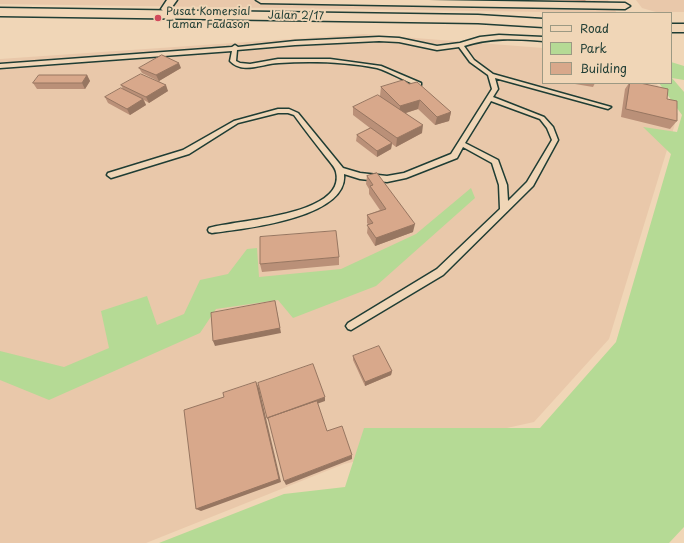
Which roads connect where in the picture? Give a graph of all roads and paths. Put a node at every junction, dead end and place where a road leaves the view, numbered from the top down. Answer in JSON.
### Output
{"nodes":[{"id":1,"x":261,"y":0,"type":"edge"},
{"id":2,"x":598,"y":3,"type":"edge"},
{"id":3,"x":169,"y":5,"type":"edge"},
{"id":4,"x":625,"y":6,"type":"edge"},
{"id":5,"x":0,"y":8,"type":"edge"},
{"id":6,"x":0,"y":12,"type":"edge"},
{"id":7,"x":542,"y":16,"type":"edge"},
{"id":8,"x":672,"y":20,"type":"edge"},
{"id":9,"x":684,"y":20,"type":"edge"},
{"id":10,"x":542,"y":22,"type":"edge"},
{"id":11,"x":672,"y":28,"type":"edge"},
{"id":12,"x":684,"y":28,"type":"edge"},
{"id":13,"x":542,"y":39,"type":"edge"},
{"id":14,"x":461,"y":45,"type":"junction"},
{"id":15,"x":235,"y":47,"type":"junction"},
{"id":16,"x":0,"y":66,"type":"edge"},
{"id":17,"x":493,"y":76,"type":"junction"},
{"id":18,"x":419,"y":84,"type":"edge"},
{"id":19,"x":489,"y":98,"type":"junction"},
{"id":20,"x":608,"y":107,"type":"dead end"},
{"id":21,"x":462,"y":144,"type":"junction"},
{"id":22,"x":340,"y":170,"type":"junction"},
{"id":23,"x":111,"y":175,"type":"dead end"},
{"id":24,"x":504,"y":209,"type":"junction"},
{"id":25,"x":212,"y":230,"type":"dead end"},
{"id":26,"x":351,"y":326,"type":"dead end"}],
"edges":[{"from":1,"to":2,"type":"street"},
{"from":2,"to":4,"type":"street"},
{"from":3,"to":5,"type":"street","name":"Jalan 2/17"},
{"from":3,"to":7,"type":"street","name":"Jalan 2/17"},
{"from":6,"to":10,"type":"street","name":"Jalan 2/17"},
{"from":8,"to":9,"type":"street"},
{"from":11,"to":12,"type":"street"},
{"from":13,"to":14,"type":"lane"},
{"from":14,"to":15,"type":"lane"},
{"from":14,"to":17,"type":"lane"},
{"from":15,"to":16,"type":"lane"},
{"from":15,"to":18,"type":"lane"},
{"from":17,"to":19,"type":"lane"},
{"from":17,"to":20,"type":"lane"},
{"from":19,"to":21,"type":"lane"},
{"from":19,"to":24,"type":"lane"},
{"from":21,"to":22,"type":"lane"},
{"from":21,"to":24,"type":"lane"},
{"from":22,"to":23,"type":"lane"},
{"from":22,"to":25,"type":"lane"},
{"from":24,"to":26,"type":"lane"}]}
